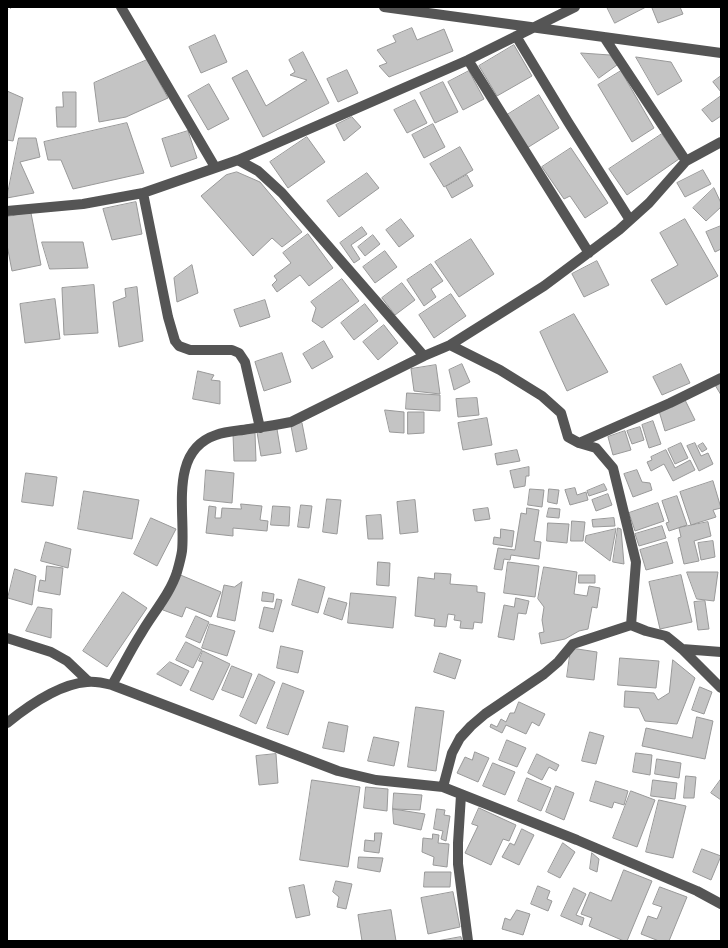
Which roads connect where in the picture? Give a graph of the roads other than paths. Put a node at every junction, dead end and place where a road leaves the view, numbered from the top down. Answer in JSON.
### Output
{"nodes":[{"id":1,"x":121,"y":7,"type":"edge"},
{"id":2,"x":384,"y":7,"type":"edge"},
{"id":3,"x":576,"y":7,"type":"edge"},
{"id":4,"x":535,"y":27,"type":"junction"},
{"id":5,"x":516,"y":36,"type":"junction"},
{"id":6,"x":604,"y":37,"type":"junction"},
{"id":7,"x":721,"y":53,"type":"edge"},
{"id":8,"x":468,"y":60,"type":"junction"},
{"id":9,"x":721,"y":142,"type":"edge"},
{"id":10,"x":238,"y":160,"type":"junction"},
{"id":11,"x":686,"y":161,"type":"junction"},
{"id":12,"x":215,"y":167,"type":"junction"},
{"id":13,"x":143,"y":193,"type":"junction"},
{"id":14,"x":7,"y":210,"type":"edge"},
{"id":15,"x":630,"y":220,"type":"junction"},
{"id":16,"x":589,"y":253,"type":"junction"},
{"id":17,"x":450,"y":345,"type":"junction"},
{"id":18,"x":424,"y":356,"type":"junction"},
{"id":19,"x":721,"y":378,"type":"edge"},
{"id":20,"x":260,"y":428,"type":"junction"},
{"id":21,"x":579,"y":444,"type":"junction"},
{"id":22,"x":631,"y":625,"type":"junction"},
{"id":23,"x":7,"y":638,"type":"edge"},
{"id":24,"x":682,"y":648,"type":"junction"},
{"id":25,"x":721,"y":652,"type":"edge"},
{"id":26,"x":88,"y":681,"type":"junction"},
{"id":27,"x":112,"y":685,"type":"junction"},
{"id":28,"x":721,"y":688,"type":"edge"},
{"id":29,"x":7,"y":724,"type":"edge"},
{"id":30,"x":443,"y":788,"type":"junction"},
{"id":31,"x":461,"y":795,"type":"junction"},
{"id":32,"x":721,"y":904,"type":"edge"},
{"id":33,"x":468,"y":941,"type":"edge"}],
"edges":[{"from":1,"to":12,"type":"street"},
{"from":2,"to":4,"type":"street"},
{"from":3,"to":4,"type":"street"},
{"from":4,"to":5,"type":"street"},
{"from":4,"to":6,"type":"street"},
{"from":5,"to":8,"type":"street"},
{"from":5,"to":15,"type":"street"},
{"from":6,"to":7,"type":"street"},
{"from":6,"to":11,"type":"street"},
{"from":8,"to":10,"type":"street"},
{"from":8,"to":16,"type":"street"},
{"from":9,"to":11,"type":"street"},
{"from":10,"to":12,"type":"street"},
{"from":10,"to":18,"type":"street"},
{"from":11,"to":15,"type":"street"},
{"from":12,"to":13,"type":"street"},
{"from":13,"to":14,"type":"street"},
{"from":13,"to":20,"type":"street"},
{"from":15,"to":16,"type":"street"},
{"from":16,"to":17,"type":"street"},
{"from":17,"to":18,"type":"street"},
{"from":17,"to":21,"type":"street"},
{"from":18,"to":20,"type":"street"},
{"from":19,"to":21,"type":"street"},
{"from":20,"to":27,"type":"street"},
{"from":21,"to":22,"type":"street"},
{"from":22,"to":24,"type":"street"},
{"from":22,"to":30,"type":"street"},
{"from":23,"to":26,"type":"street"},
{"from":24,"to":25,"type":"street"},
{"from":24,"to":28,"type":"street"},
{"from":26,"to":27,"type":"street"},
{"from":26,"to":29,"type":"street"},
{"from":27,"to":30,"type":"street"},
{"from":30,"to":31,"type":"street"},
{"from":31,"to":32,"type":"street"},
{"from":31,"to":33,"type":"street"}]}
